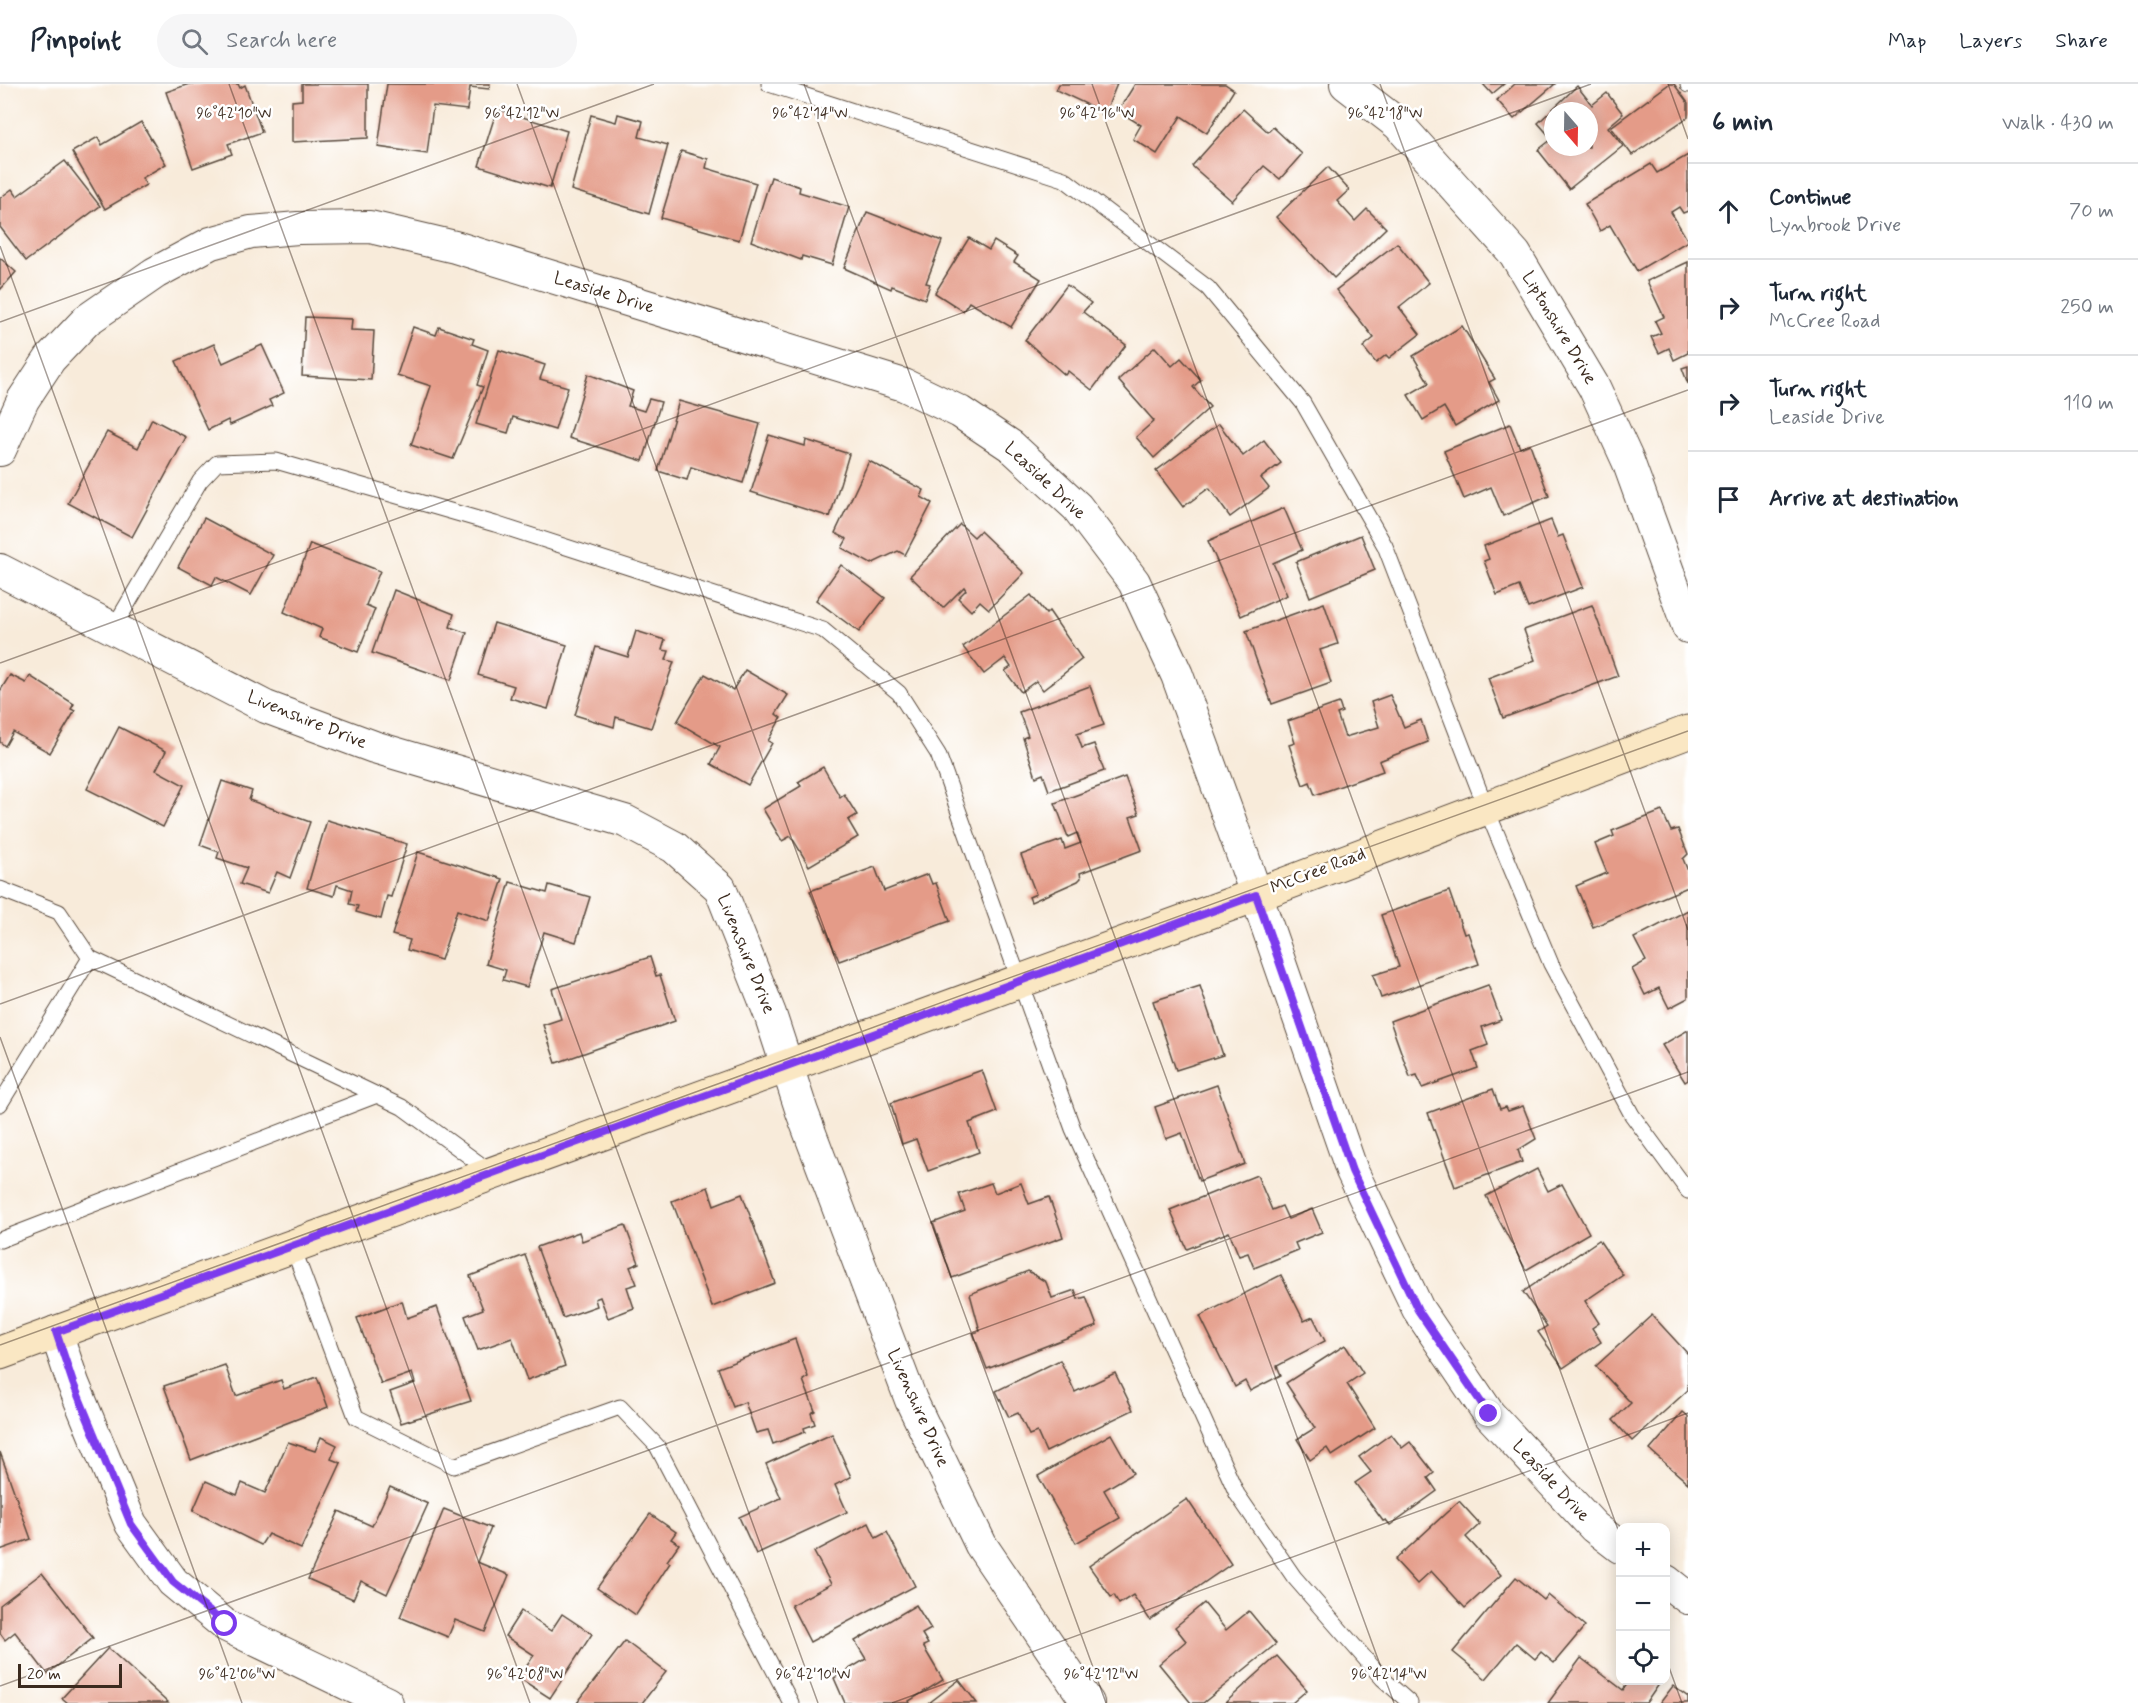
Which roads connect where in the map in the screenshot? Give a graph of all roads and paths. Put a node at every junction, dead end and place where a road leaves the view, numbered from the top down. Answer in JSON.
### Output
{"nodes":[{"id":1,"x":769,"y":84,"type":"edge"},
{"id":2,"x":1346,"y":84,"type":"edge"},
{"id":3,"x":0,"y":450,"type":"edge"},
{"id":4,"x":0,"y":570,"type":"edge"},
{"id":5,"x":114,"y":627,"type":"junction"},
{"id":6,"x":1688,"y":627,"type":"edge"},
{"id":7,"x":1688,"y":732,"type":"edge"},
{"id":8,"x":1486,"y":808,"type":"junction"},
{"id":9,"x":0,"y":889,"type":"edge"},
{"id":10,"x":1256,"y":895,"type":"junction"},
{"id":11,"x":90,"y":958,"type":"junction"},
{"id":12,"x":1021,"y":980,"type":"junction"},
{"id":13,"x":788,"y":1065,"type":"junction"},
{"id":14,"x":377,"y":1095,"type":"junction"},
{"id":15,"x":0,"y":1104,"type":"edge"},
{"id":16,"x":492,"y":1173,"type":"junction"},
{"id":17,"x":1688,"y":1191,"type":"edge"},
{"id":18,"x":0,"y":1240,"type":"edge"},
{"id":19,"x":292,"y":1245,"type":"junction"},
{"id":20,"x":56,"y":1332,"type":"junction"},
{"id":21,"x":0,"y":1353,"type":"edge"},
{"id":22,"x":1616,"y":1544,"type":"edge"},
{"id":23,"x":1670,"y":1585,"type":"edge"},
{"id":24,"x":1688,"y":1598,"type":"edge"},
{"id":25,"x":387,"y":1703,"type":"edge"},
{"id":26,"x":791,"y":1703,"type":"edge"},
{"id":27,"x":1088,"y":1703,"type":"edge"},
{"id":28,"x":1410,"y":1703,"type":"edge"}],
"edges":[{"from":1,"to":8,"type":"lane"},
{"from":2,"to":6,"type":"street","name":"Liptonshire Drive"},
{"from":3,"to":10,"type":"street","name":"Leaside Drive"},
{"from":4,"to":5,"type":"street","name":"Livenshire Drive"},
{"from":5,"to":12,"type":"lane"},
{"from":5,"to":13,"type":"street","name":"Livenshire Drive"},
{"from":7,"to":8,"type":"street","name":"McCree Road"},
{"from":8,"to":10,"type":"street","name":"McCree Road"},
{"from":8,"to":17,"type":"lane"},
{"from":9,"to":11,"type":"lane"},
{"from":10,"to":12,"type":"street","name":"McCree Road"},
{"from":10,"to":22,"type":"street","name":"Leaside Drive"},
{"from":11,"to":14,"type":"lane"},
{"from":11,"to":15,"type":"lane"},
{"from":12,"to":13,"type":"street","name":"McCree Road"},
{"from":12,"to":28,"type":"lane"},
{"from":13,"to":16,"type":"street","name":"McCree Road"},
{"from":13,"to":27,"type":"street","name":"Livenshire Drive"},
{"from":14,"to":16,"type":"lane"},
{"from":14,"to":18,"type":"lane"},
{"from":16,"to":19,"type":"street","name":"McCree Road"},
{"from":19,"to":20,"type":"street","name":"McCree Road"},
{"from":19,"to":26,"type":"lane"},
{"from":20,"to":21,"type":"street","name":"McCree Road"},
{"from":20,"to":25,"type":"street"},
{"from":23,"to":24,"type":"street"}]}
